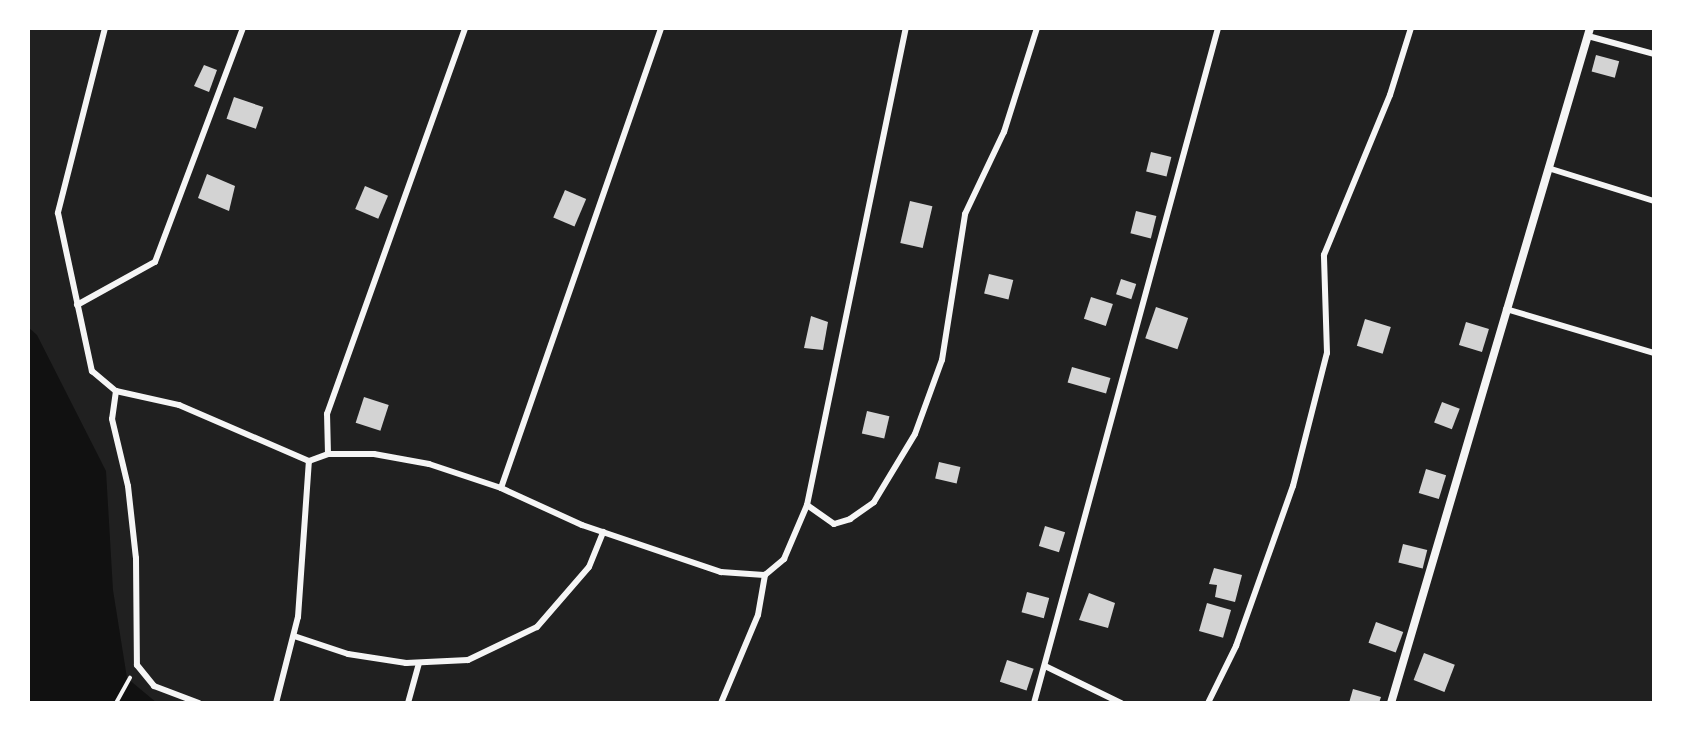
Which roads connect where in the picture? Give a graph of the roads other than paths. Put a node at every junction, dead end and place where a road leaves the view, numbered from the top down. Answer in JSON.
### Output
{"nodes":[{"id":1,"x":105,"y":28,"type":"edge"},
{"id":2,"x":243,"y":28,"type":"edge"},
{"id":3,"x":465,"y":28,"type":"edge"},
{"id":4,"x":661,"y":28,"type":"edge"},
{"id":5,"x":906,"y":28,"type":"edge"},
{"id":6,"x":1037,"y":28,"type":"edge"},
{"id":7,"x":1218,"y":28,"type":"edge"},
{"id":8,"x":1411,"y":28,"type":"edge"},
{"id":9,"x":1589,"y":32,"type":"edge"},
{"id":10,"x":1654,"y":54,"type":"edge"},
{"id":11,"x":1548,"y":168,"type":"junction"},
{"id":12,"x":1654,"y":201,"type":"edge"},
{"id":13,"x":77,"y":305,"type":"junction"},
{"id":14,"x":1506,"y":309,"type":"junction"},
{"id":15,"x":1654,"y":353,"type":"edge"},
{"id":16,"x":116,"y":391,"type":"junction"},
{"id":17,"x":328,"y":454,"type":"junction"},
{"id":18,"x":309,"y":461,"type":"junction"},
{"id":19,"x":501,"y":488,"type":"junction"},
{"id":20,"x":807,"y":505,"type":"junction"},
{"id":21,"x":603,"y":532,"type":"junction"},
{"id":22,"x":765,"y":575,"type":"junction"},
{"id":23,"x":294,"y":636,"type":"junction"},
{"id":24,"x":419,"y":663,"type":"junction"},
{"id":25,"x":1045,"y":666,"type":"junction"},
{"id":26,"x":199,"y":703,"type":"edge"},
{"id":27,"x":276,"y":703,"type":"edge"},
{"id":28,"x":408,"y":703,"type":"edge"},
{"id":29,"x":721,"y":703,"type":"edge"},
{"id":30,"x":1034,"y":703,"type":"edge"},
{"id":31,"x":1121,"y":703,"type":"edge"},
{"id":32,"x":1208,"y":703,"type":"edge"},
{"id":33,"x":1391,"y":703,"type":"edge"}],
"edges":[{"from":1,"to":13,"type":"lane"},
{"from":2,"to":13,"type":"lane"},
{"from":3,"to":17,"type":"lane"},
{"from":4,"to":19,"type":"lane"},
{"from":5,"to":20,"type":"lane"},
{"from":6,"to":20,"type":"lane"},
{"from":7,"to":25,"type":"lane"},
{"from":8,"to":32,"type":"lane"},
{"from":9,"to":10,"type":"lane"},
{"from":9,"to":11,"type":"street"},
{"from":11,"to":12,"type":"lane"},
{"from":11,"to":14,"type":"street"},
{"from":13,"to":16,"type":"lane"},
{"from":14,"to":15,"type":"lane"},
{"from":14,"to":33,"type":"street"},
{"from":16,"to":18,"type":"lane"},
{"from":16,"to":26,"type":"lane"},
{"from":17,"to":18,"type":"lane"},
{"from":17,"to":19,"type":"lane"},
{"from":18,"to":23,"type":"lane"},
{"from":19,"to":21,"type":"lane"},
{"from":20,"to":22,"type":"lane"},
{"from":21,"to":22,"type":"lane"},
{"from":21,"to":24,"type":"lane"},
{"from":22,"to":29,"type":"lane"},
{"from":23,"to":24,"type":"lane"},
{"from":23,"to":27,"type":"lane"},
{"from":24,"to":28,"type":"lane"},
{"from":25,"to":30,"type":"lane"},
{"from":25,"to":31,"type":"lane"}]}
